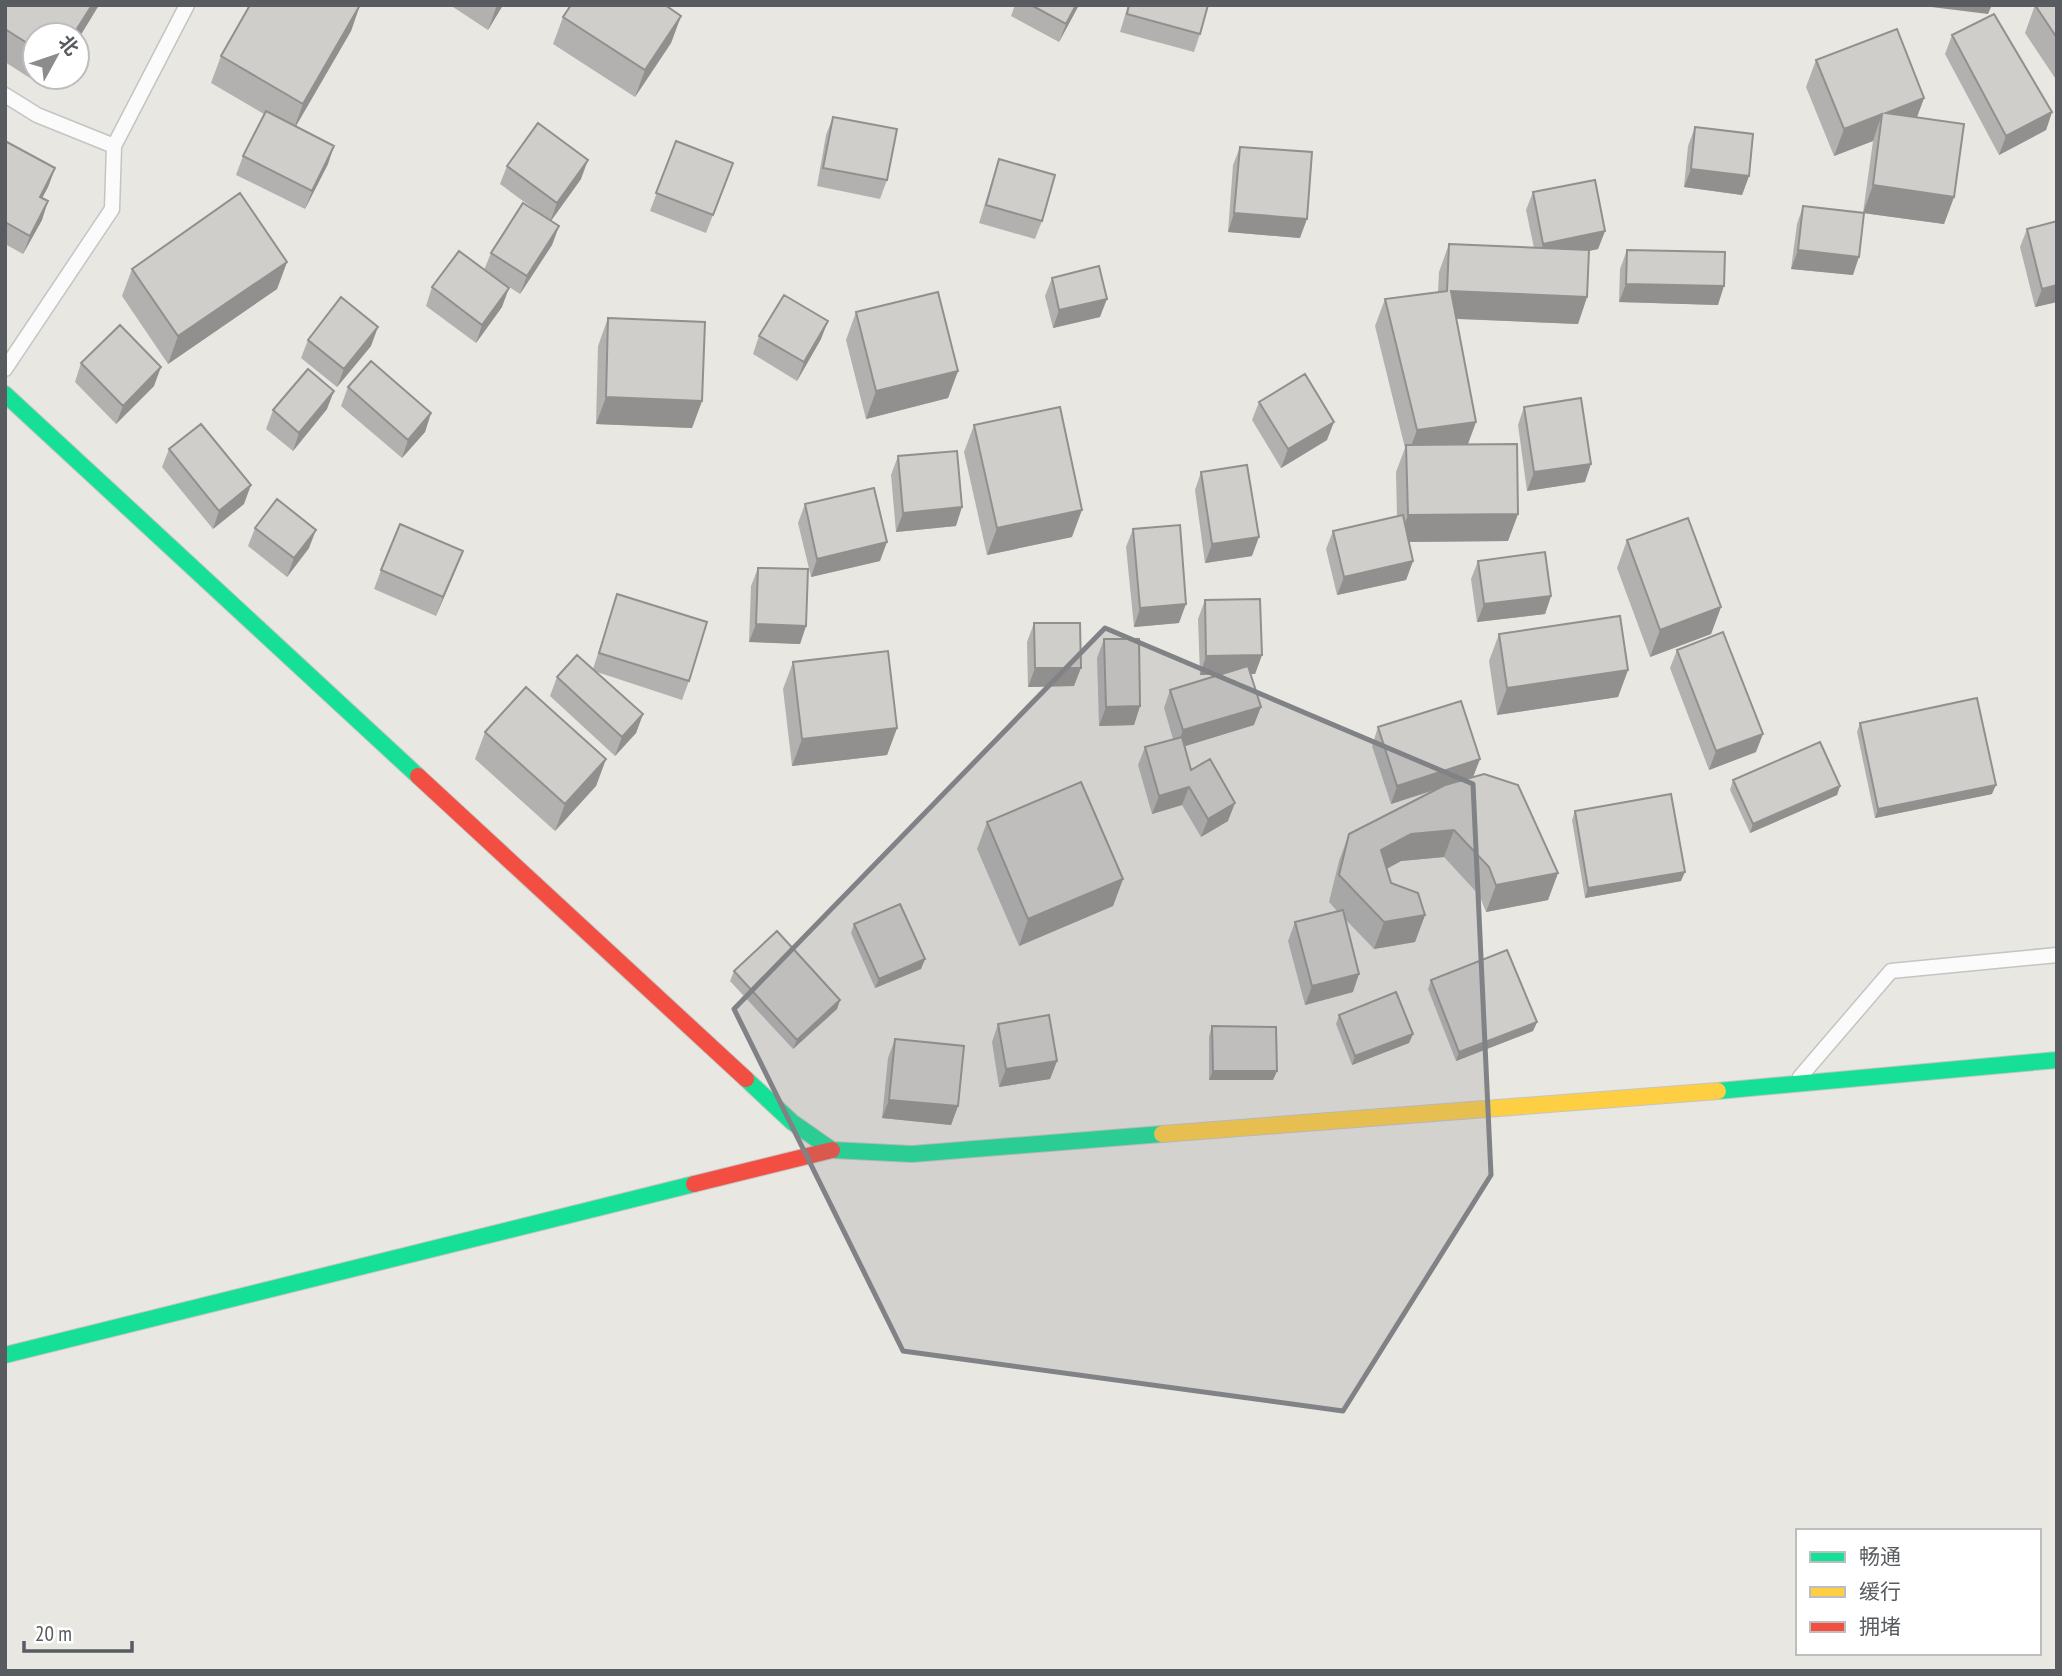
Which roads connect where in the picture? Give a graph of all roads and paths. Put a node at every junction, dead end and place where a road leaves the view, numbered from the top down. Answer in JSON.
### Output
{"nodes":[{"id":1,"x":187,"y":5,"type":"edge"},
{"id":2,"x":5,"y":94,"type":"edge"},
{"id":3,"x":114,"y":146,"type":"junction"},
{"id":4,"x":5,"y":369,"type":"edge"},
{"id":5,"x":5,"y":394,"type":"edge"},
{"id":6,"x":2057,"y":955,"type":"edge"},
{"id":7,"x":2057,"y":1060,"type":"edge"},
{"id":8,"x":1793,"y":1085,"type":"junction"},
{"id":9,"x":832,"y":1150,"type":"junction"},
{"id":10,"x":5,"y":1355,"type":"edge"}],
"edges":[{"from":1,"to":3,"type":"lane"},
{"from":2,"to":3,"type":"lane"},
{"from":3,"to":4,"type":"lane"},
{"from":5,"to":9,"type":"street"},
{"from":6,"to":8,"type":"lane"},
{"from":7,"to":8,"type":"street"},
{"from":8,"to":9,"type":"street"},
{"from":9,"to":10,"type":"street"}]}
